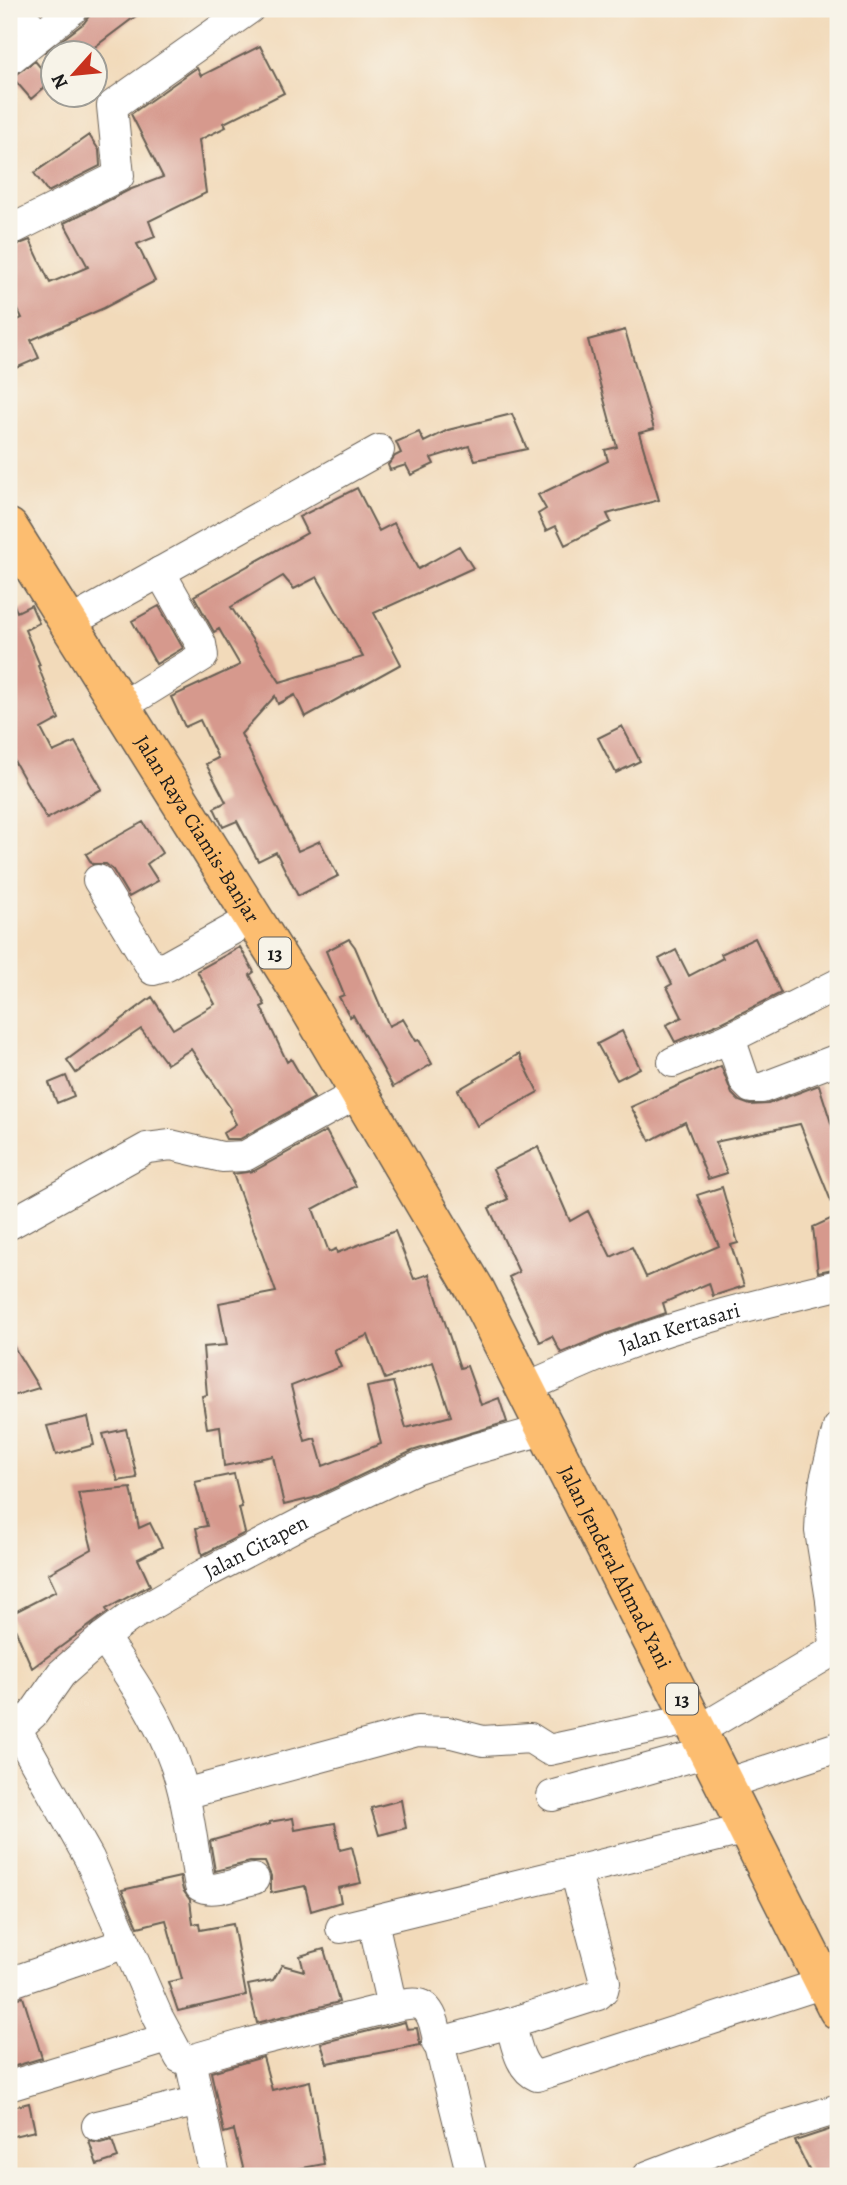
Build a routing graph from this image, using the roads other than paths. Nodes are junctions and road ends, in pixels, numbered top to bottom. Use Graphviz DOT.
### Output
graph roads {
  1 [pos="15,9"];
  2 [pos="73,9"];
  3 [pos="249,9"];
  4 [pos="39,36"];
  5 [pos="9,60"];
  6 [pos="9,231"];
  7 [pos="379,450"];
  8 [pos="9,528"];
  9 [pos="160,572"];
  10 [pos="69,623"];
  11 [pos="121,706"];
  12 [pos="99,880"];
  13 [pos="253,918"];
  14 [pos="838,984"];
  15 [pos="730,1038"];
  16 [pos="838,1059"];
  17 [pos="673,1062"];
  18 [pos="360,1092"];
  19 [pos="10,1224"];
  20 [pos="838,1285"];
  21 [pos="525,1388"];
  22 [pos="838,1428"];
  23 [pos="547,1429"];
  24 [pos="834,1599"];
  25 [pos="103,1637"];
  26 [pos="13,1733"];
  27 [pos="706,1747"];
  28 [pos="838,1747"];
  29 [pos="184,1794"];
  30 [pos="552,1796"];
  31 [pos="747,1829"];
  32 [pos="575,1871"];
  33 [pos="254,1879"];
  34 [pos="373,1920"];
  35 [pos="341,1928"];
  36 [pos="126,1943"];
  37 [pos="9,1983"];
  38 [pos="831,1997"];
  39 [pos="393,2007"];
  40 [pos="510,2023"];
  41 [pos="168,2038"];
  42 [pos="437,2043"];
  43 [pos="190,2060"];
  44 [pos="9,2086"];
  45 [pos="199,2101"];
  46 [pos="838,2109"];
  47 [pos="97,2126"];
  48 [pos="215,2176"];
  49 [pos="472,2176"];
  50 [pos="648,2176"];
  1 -- 4 [label="street"];
  2 -- 4 [label="street"];
  3 -- 6 [label="street"];
  4 -- 5 [label="street"];
  7 -- 9 [label="street"];
  8 -- 10 [label="highway, Jalan Raya Ciamis-Banjar / 13"];
  9 -- 10 [label="street"];
  9 -- 11 [label="street"];
  10 -- 11 [label="highway, Jalan Raya Ciamis-Banjar / 13"];
  11 -- 13 [label="highway, Jalan Raya Ciamis-Banjar / 13"];
  12 -- 13 [label="street"];
  13 -- 18 [label="highway, Jalan Raya Ciamis-Banjar / 13"];
  14 -- 15 [label="street"];
  15 -- 16 [label="street"];
  15 -- 17 [label="street"];
  18 -- 19 [label="street"];
  18 -- 21 [label="highway, Jalan Raya Ciamis-Banjar / 13"];
  20 -- 21 [label="street, Jalan Kertasari"];
  21 -- 23 [label="highway, Jalan Jenderal Ahmad Yani / 13"];
  22 -- 24 [label="street"];
  23 -- 25 [label="street, Jalan Citapen"];
  23 -- 27 [label="highway, Jalan Jenderal Ahmad Yani / 13"];
  24 -- 27 [label="street"];
  25 -- 26 [label="street, Jalan Citapen"];
  25 -- 29 [label="street"];
  26 -- 36 [label="street"];
  27 -- 28 [label="street"];
  27 -- 29 [label="street"];
  27 -- 30 [label="street"];
  27 -- 31 [label="highway, Jalan Jenderal Ahmad Yani / 13"];
  29 -- 33 [label="street"];
  31 -- 32 [label="street"];
  31 -- 38 [label="highway, Jalan Jenderal Ahmad Yani / 13"];
  32 -- 34 [label="street"];
  32 -- 40 [label="street"];
  34 -- 35 [label="street"];
  34 -- 39 [label="street"];
  36 -- 37 [label="street"];
  36 -- 41 [label="street"];
  38 -- 40 [label="street"];
  39 -- 42 [label="street"];
  39 -- 43 [label="street"];
  40 -- 42 [label="street"];
  41 -- 43 [label="street"];
  41 -- 44 [label="street"];
  42 -- 49 [label="street"];
  43 -- 45 [label="street"];
  45 -- 47 [label="street"];
  45 -- 48 [label="street"];
  46 -- 50 [label="street"];
}
